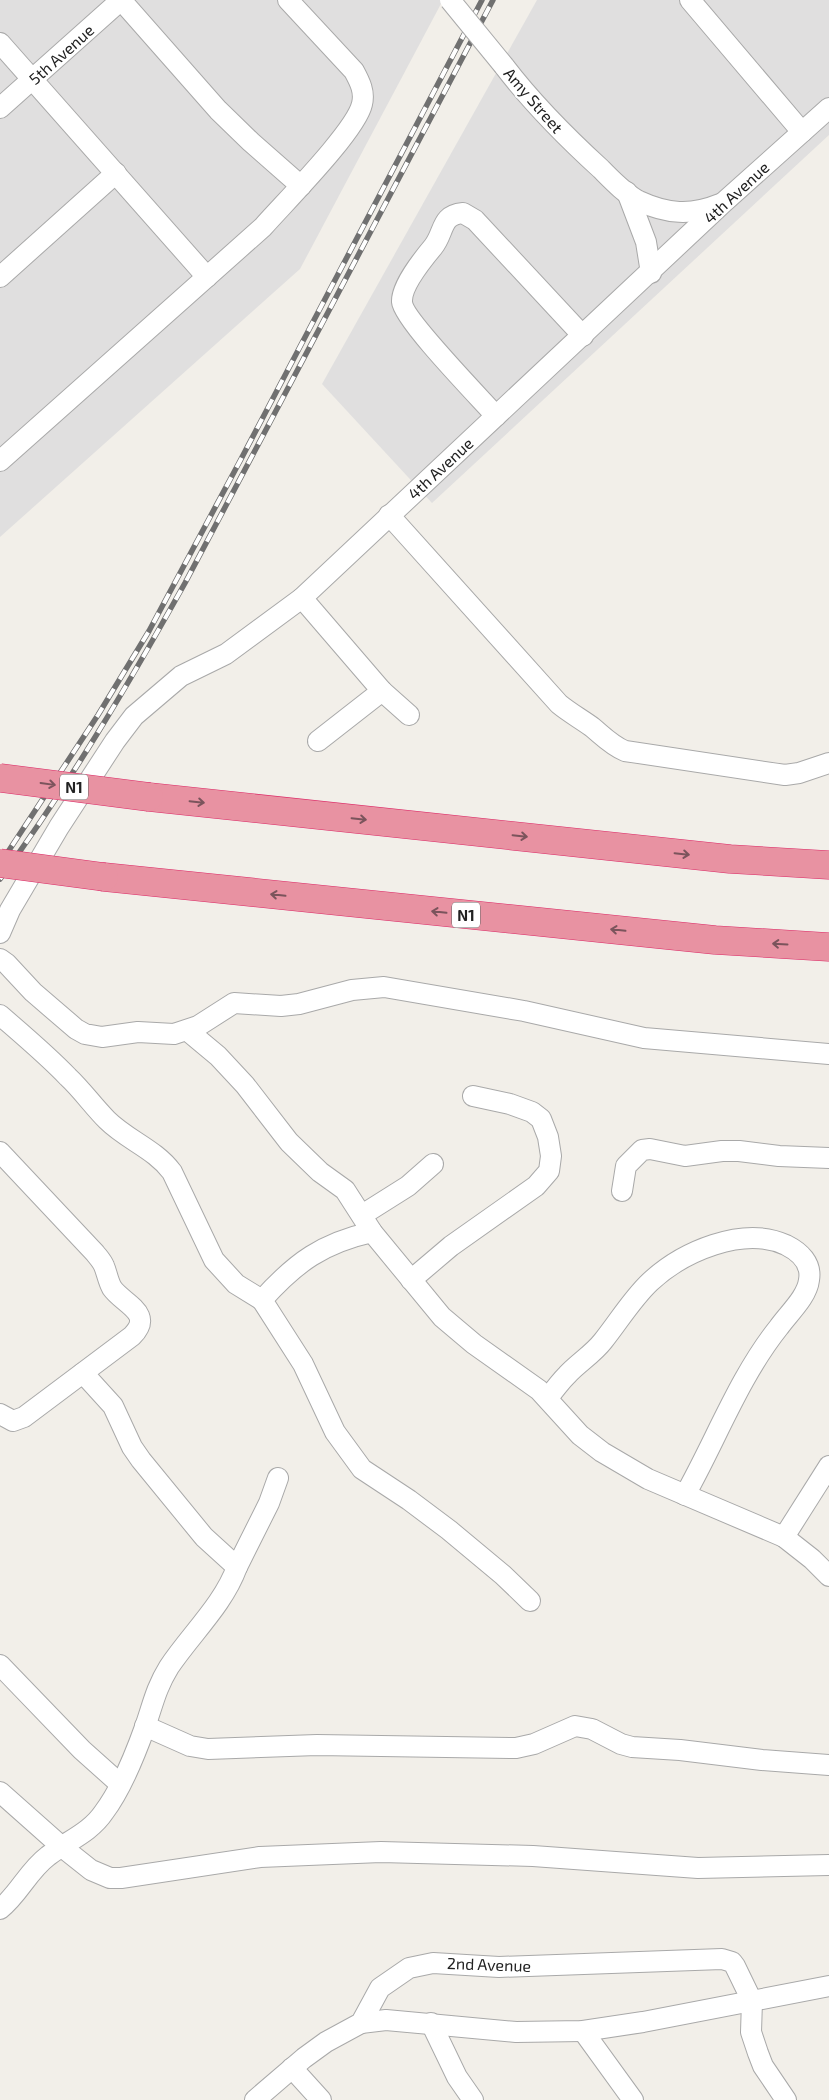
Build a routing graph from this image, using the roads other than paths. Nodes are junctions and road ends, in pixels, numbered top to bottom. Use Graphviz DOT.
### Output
graph roads {
  1 [pos="121,0"];
  2 [pos="288,0"];
  3 [pos="450,0"];
  4 [pos="690,0"];
  5 [pos="0,43"];
  6 [pos="33,80"];
  7 [pos="0,108"];
  8 [pos="829,108"];
  9 [pos="802,132"];
  10 [pos="116,174"];
  11 [pos="301,186"];
  12 [pos="627,192"];
  13 [pos="724,202"];
  14 [pos="651,273"];
  15 [pos="0,277"];
  16 [pos="207,277"];
  17 [pos="583,336"];
  18 [pos="496,416"];
  19 [pos="0,461"];
  20 [pos="389,515"];
  21 [pos="302,598"];
  22 [pos="382,691"];
  23 [pos="410,715"];
  24 [pos="318,741"];
  25 [pos="829,764"];
  26 [pos="0,778"];
  27 [pos="0,863"];
  28 [pos="829,864"];
  29 [pos="0,933"];
  30 [pos="829,948"];
  31 [pos="0,959"];
  32 [pos="0,1015"];
  33 [pos="188,1030"];
  34 [pos="829,1054"];
  35 [pos="473,1096"];
  36 [pos="0,1152"];
  37 [pos="829,1158"];
  38 [pos="433,1164"];
  39 [pos="622,1191"];
  40 [pos="367,1223"];
  41 [pos="411,1280"];
  42 [pos="262,1300"];
  43 [pos="83,1373"];
  44 [pos="548,1398"];
  45 [pos="0,1414"];
  46 [pos="829,1466"];
  47 [pos="278,1478"];
  48 [pos="685,1495"];
  49 [pos="784,1537"];
  50 [pos="237,1567"];
  51 [pos="829,1576"];
  52 [pos="530,1601"];
  53 [pos="0,1665"];
  54 [pos="145,1726"];
  55 [pos="829,1765"];
  56 [pos="120,1784"];
  57 [pos="0,1792"];
  58 [pos="62,1847"];
  59 [pos="829,1866"];
  60 [pos="0,1909"];
  61 [pos="829,1986"];
  62 [pos="752,2001"];
  63 [pos="361,2023"];
  64 [pos="431,2024"];
  65 [pos="583,2032"];
  66 [pos="292,2068"];
  67 [pos="255,2100"];
  68 [pos="321,2100"];
  69 [pos="473,2100"];
  70 [pos="632,2100"];
  71 [pos="786,2100"];
  1 -- 6 [label="street, 5th Avenue"];
  1 -- 11 [label="street"];
  2 -- 11 [label="street"];
  3 -- 12 [label="street, Amy Street, bridge"];
  4 -- 9 [label="street"];
  5 -- 6 [label="street"];
  6 -- 7 [label="street, 5th Avenue"];
  6 -- 10 [label="street"];
  8 -- 9 [label="street, 4th Avenue"];
  9 -- 13 [label="street, 4th Avenue"];
  10 -- 15 [label="street"];
  10 -- 16 [label="street"];
  11 -- 16 [label="street"];
  12 -- 13 [label="street, Amy Street"];
  12 -- 14 [label="street, Amy Street"];
  13 -- 14 [label="street, 4th Avenue"];
  14 -- 17 [label="street, 4th Avenue"];
  16 -- 19 [label="street"];
  17 -- 18 [label="street, 4th Avenue"];
  17 -- 18 [label="street"];
  18 -- 20 [label="street, 4th Avenue"];
  20 -- 21 [label="street, 4th Avenue"];
  20 -- 25 [label="street"];
  21 -- 22 [label="street"];
  21 -- 29 [label="street, 4th Avenue"];
  22 -- 23 [label="street"];
  22 -- 24 [label="street"];
  26 -- 28 [label="highway, N1, one-way, bridge"];
  30 -- 27 [label="highway, N1, one-way, bridge"];
  31 -- 33 [label="street"];
  32 -- 42 [label="street"];
  33 -- 34 [label="street"];
  33 -- 40 [label="street"];
  35 -- 41 [label="street"];
  36 -- 43 [label="street"];
  37 -- 39 [label="street"];
  38 -- 40 [label="street"];
  40 -- 41 [label="street"];
  40 -- 42 [label="street"];
  41 -- 44 [label="street"];
  42 -- 52 [label="street"];
  43 -- 45 [label="street"];
  43 -- 50 [label="street"];
  44 -- 48 [label="street"];
  44 -- 48 [label="street"];
  46 -- 49 [label="street"];
  47 -- 50 [label="street"];
  48 -- 49 [label="street"];
  49 -- 51 [label="street"];
  50 -- 54 [label="street"];
  53 -- 56 [label="street"];
  54 -- 55 [label="street"];
  54 -- 56 [label="street"];
  56 -- 58 [label="street"];
  57 -- 58 [label="street"];
  58 -- 59 [label="street"];
  58 -- 60 [label="street"];
  61 -- 62 [label="street"];
  62 -- 63 [label="street, 2nd Avenue"];
  62 -- 65 [label="street"];
  62 -- 71 [label="street"];
  63 -- 64 [label="street"];
  63 -- 66 [label="street"];
  64 -- 65 [label="street"];
  64 -- 69 [label="street"];
  65 -- 70 [label="street"];
  66 -- 67 [label="street"];
  66 -- 68 [label="street"];
}
